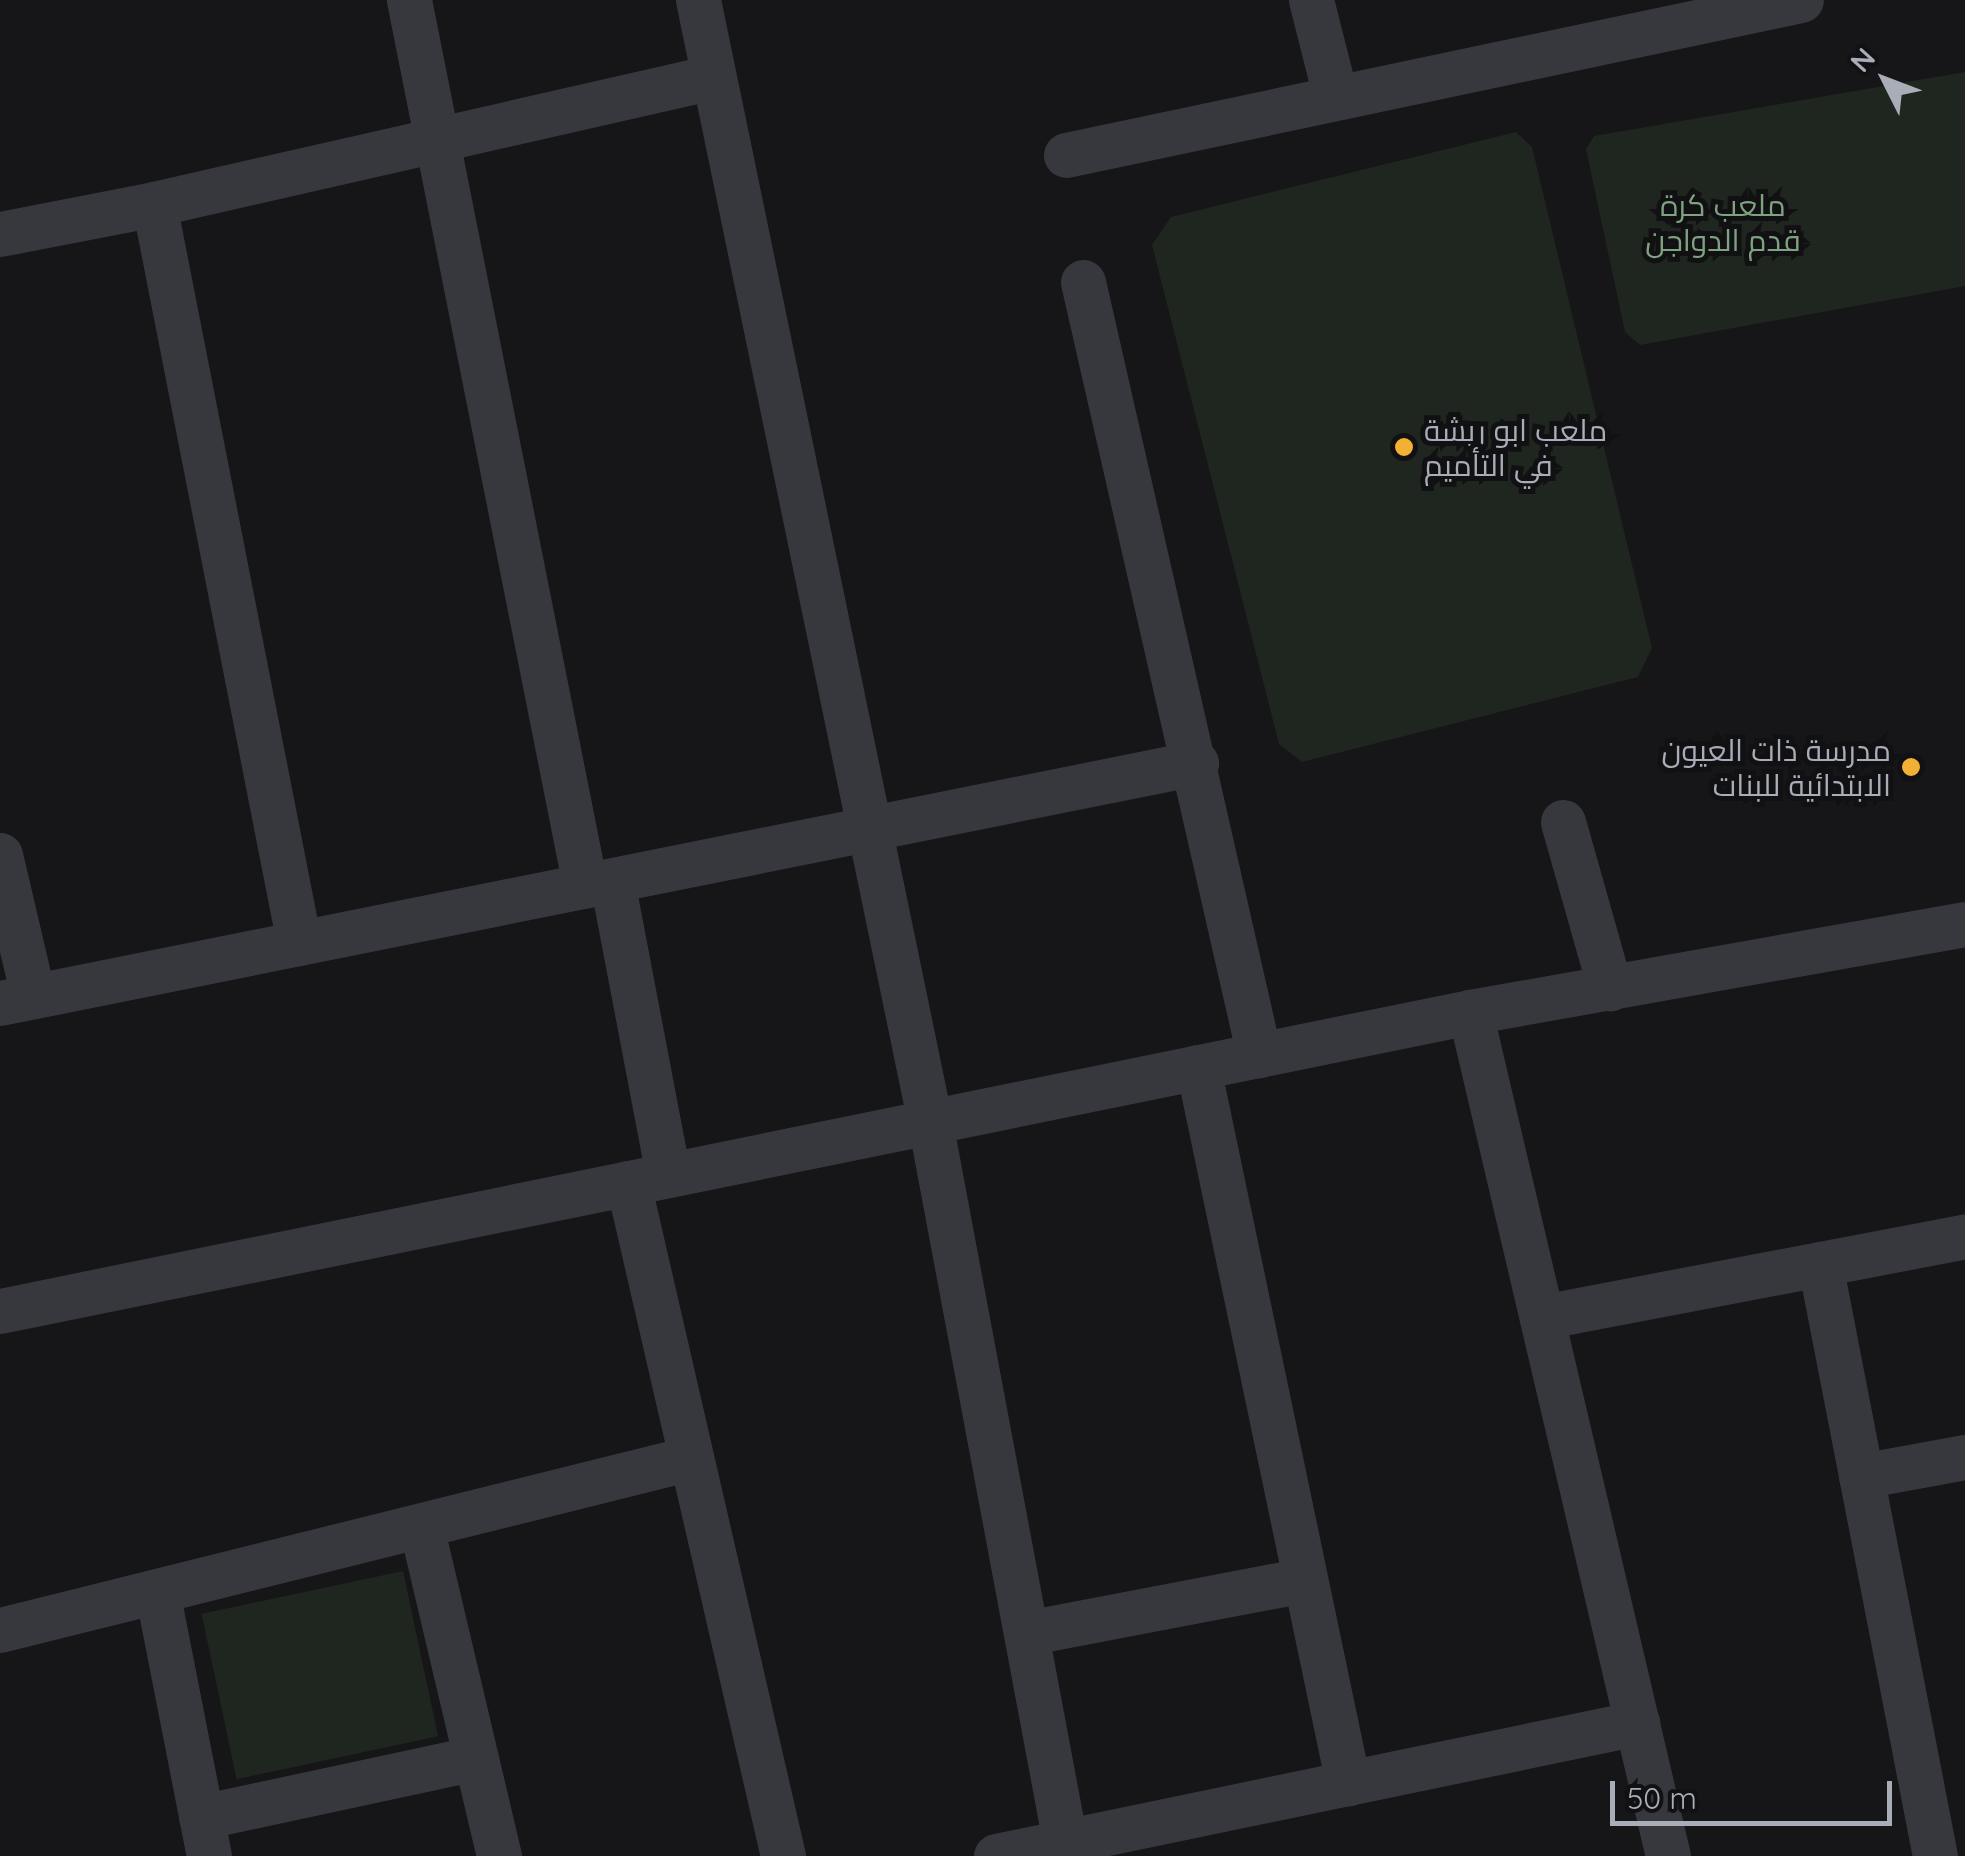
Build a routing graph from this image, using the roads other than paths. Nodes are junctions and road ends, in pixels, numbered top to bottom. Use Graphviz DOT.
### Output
graph roads {
  1 [pos="408,0"];
  2 [pos="698,0"];
  3 [pos="1311,0"];
  4 [pos="1801,0"];
  5 [pos="713,77"];
  6 [pos="1335,96"];
  7 [pos="435,140"];
  8 [pos="1066,155"];
  9 [pos="154,204"];
  10 [pos="0,234"];
  11 [pos="1083,282"];
  12 [pos="1196,763"];
  13 [pos="1563,822"];
  14 [pos="870,830"];
  15 [pos="0,855"];
  16 [pos="599,884"];
  17 [pos="1965,924"];
  18 [pos="299,943"];
  19 [pos="1610,988"];
  20 [pos="16,1000"];
  21 [pos="1470,1012"];
  22 [pos="1259,1055"];
  23 [pos="1198,1067"];
  24 [pos="930,1122"];
  25 [pos="648,1179"];
  26 [pos="1965,1236"];
  27 [pos="1820,1264"];
  28 [pos="0,1311"];
  29 [pos="1542,1317"];
  30 [pos="1965,1457"];
  31 [pos="691,1458"];
  32 [pos="1861,1476"];
  33 [pos="420,1526"];
  34 [pos="1305,1580"];
  35 [pos="157,1591"];
  36 [pos="0,1630"];
  37 [pos="1026,1634"];
  38 [pos="1637,1723"];
  39 [pos="476,1758"];
  40 [pos="1348,1783"];
  41 [pos="205,1836"];
  42 [pos="1065,1842"];
  43 [pos="499,1856"];
  44 [pos="783,1856"];
  45 [pos="996,1856"];
  46 [pos="1668,1856"];
  47 [pos="1935,1856"];
  1 -- 7 [label="street"];
  2 -- 5 [label="street"];
  3 -- 6 [label="street"];
  4 -- 6 [label="street"];
  5 -- 7 [label="street"];
  5 -- 14 [label="street"];
  6 -- 8 [label="street"];
  7 -- 9 [label="street"];
  7 -- 16 [label="street"];
  9 -- 10 [label="street"];
  9 -- 18 [label="street"];
  11 -- 12 [label="street"];
  12 -- 14 [label="street"];
  12 -- 22 [label="street"];
  13 -- 19 [label="street"];
  14 -- 16 [label="street"];
  14 -- 24 [label="street"];
  15 -- 20 [label="street"];
  16 -- 18 [label="street"];
  16 -- 25 [label="street"];
  17 -- 19 [label="street"];
  18 -- 20 [label="street"];
  19 -- 21 [label="street"];
  21 -- 22 [label="street"];
  21 -- 29 [label="street"];
  22 -- 23 [label="street"];
  23 -- 24 [label="street"];
  23 -- 34 [label="street"];
  24 -- 25 [label="street"];
  24 -- 37 [label="street"];
  25 -- 28 [label="street"];
  25 -- 31 [label="street"];
  26 -- 27 [label="street"];
  27 -- 29 [label="street"];
  27 -- 32 [label="street"];
  29 -- 38 [label="street"];
  30 -- 32 [label="street"];
  31 -- 33 [label="street"];
  31 -- 44 [label="street"];
  32 -- 47 [label="street"];
  33 -- 35 [label="street"];
  33 -- 39 [label="street"];
  34 -- 37 [label="street"];
  34 -- 40 [label="street"];
  35 -- 36 [label="street"];
  35 -- 41 [label="street"];
  37 -- 42 [label="street"];
  38 -- 40 [label="street"];
  38 -- 46 [label="street"];
  39 -- 41 [label="street"];
  39 -- 43 [label="street"];
  40 -- 42 [label="street"];
  42 -- 45 [label="street"];
}
